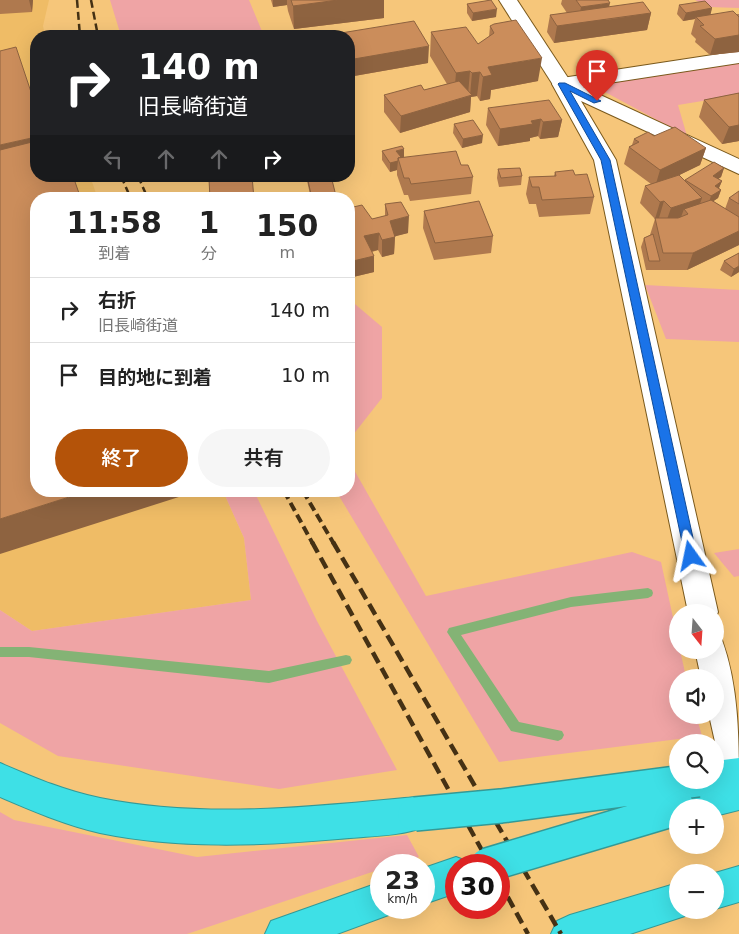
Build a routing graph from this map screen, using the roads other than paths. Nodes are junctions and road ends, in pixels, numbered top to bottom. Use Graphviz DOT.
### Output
graph roads {
  1 [pos="508,0"];
  2 [pos="739,58"];
  3 [pos="562,84"];
  4 [pos="739,167"];
  5 [pos="701,604"];
  6 [pos="713,659"];
  7 [pos="739,774"];
  8 [pos="724,776"];
  9 [pos="0,780"];
  10 [pos="669,784"];
  11 [pos="739,793"];
  12 [pos="715,799"];
  13 [pos="669,811"];
  14 [pos="510,858"];
  15 [pos="739,884"];
  16 [pos="724,888"];
  17 [pos="370,904"];
  18 [pos="669,904"];
  19 [pos="284,934"];
  20 [pos="570,934"];
  1 -- 3 [label="street"];
  2 -- 3 [label="street"];
  3 -- 4 [label="street"];
  3 -- 5 [label="street"];
  6 -- 7 [label="street"];
  7 -- 8 [label="highway"];
  9 -- 10 [label="highway, bridge"];
  11 -- 12 [label="highway"];
  13 -- 14 [label="highway, bridge"];
  15 -- 16 [label="highway"];
  17 -- 19 [label="highway"];
  18 -- 20 [label="highway"];
}
